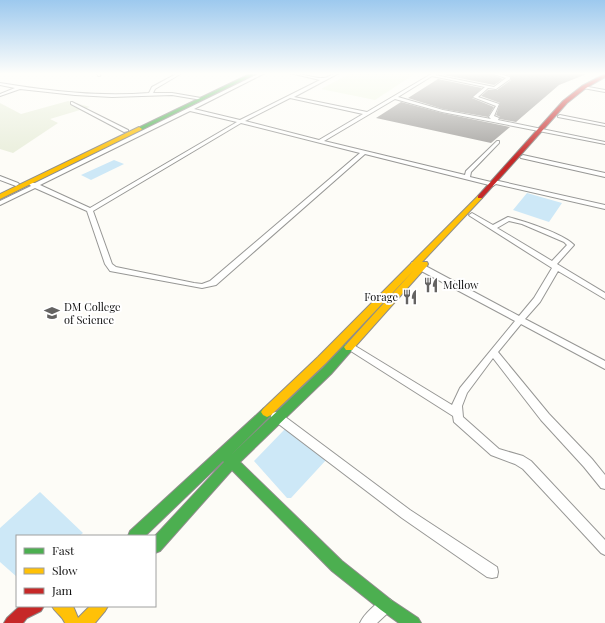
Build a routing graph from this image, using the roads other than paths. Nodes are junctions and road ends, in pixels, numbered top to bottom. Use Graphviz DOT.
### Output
graph roads {
  1 [pos="189,102"];
  2 [pos="190,102"];
  3 [pos="203,102"];
  4 [pos="280,102"];
  5 [pos="314,102"];
  6 [pos="385,102"];
  7 [pos="411,102"];
  8 [pos="490,102"];
  9 [pos="72,103"];
  10 [pos="567,103"];
  11 [pos="189,109"];
  12 [pos="367,113"];
  13 [pos="560,116"];
  14 [pos="240,122"];
  15 [pos="605,126"];
  16 [pos="543,130"];
  17 [pos="126,131"];
  18 [pos="320,142"];
  19 [pos="497,142"];
  20 [pos="605,143"];
  21 [pos="364,152"];
  22 [pos="524,157"];
  23 [pos="605,175"];
  24 [pos="0,178"];
  25 [pos="467,178"];
  26 [pos="16,184"];
  27 [pos="32,184"];
  28 [pos="496,184"];
  29 [pos="0,192"];
  30 [pos="0,197"];
  31 [pos="0,203"];
  32 [pos="605,208"];
  33 [pos="90,210"];
  34 [pos="472,215"];
  35 [pos="492,228"];
  36 [pos="553,264"];
  37 [pos="418,265"];
  38 [pos="605,296"];
  39 [pos="520,320"];
  40 [pos="349,346"];
  41 [pos="493,352"];
  42 [pos="605,365"];
  43 [pos="269,410"];
  44 [pos="457,413"];
  45 [pos="279,418"];
  46 [pos="222,453"];
  47 [pos="232,462"];
  48 [pos="605,484"];
  49 [pos="136,535"];
  50 [pos="156,545"];
  51 [pos="605,549"];
  52 [pos="492,572"];
  53 [pos="386,606"];
  54 [pos="34,607"];
  55 [pos="62,607"];
  56 [pos="99,607"];
  57 [pos="12,623"];
  58 [pos="73,623"];
  59 [pos="84,623"];
  60 [pos="367,623"];
  61 [pos="413,623"];
  1 -- 17 [label="main road"];
  2 -- 27 [label="main road"];
  3 -- 11 [label="street"];
  4 -- 14 [label="street"];
  5 -- 12 [label="street"];
  6 -- 12 [label="street"];
  7 -- 16 [label="street"];
  8 -- 16 [label="street"];
  9 -- 17 [label="street"];
  10 -- 13 [label="main road"];
  10 -- 16 [label="main road"];
  11 -- 14 [label="street"];
  11 -- 27 [label="street"];
  12 -- 18 [label="street"];
  13 -- 15 [label="street"];
  13 -- 16 [label="main road"];
  14 -- 18 [label="street"];
  14 -- 33 [label="street"];
  16 -- 20 [label="street"];
  16 -- 22 [label="main road"];
  16 -- 28 [label="main road"];
  17 -- 26 [label="main road"];
  18 -- 21 [label="street"];
  19 -- 25 [label="street"];
  21 -- 25 [label="street"];
  21 -- 33 [label="street"];
  22 -- 23 [label="street"];
  22 -- 28 [label="main road"];
  24 -- 26 [label="street"];
  25 -- 28 [label="street"];
  26 -- 29 [label="main road"];
  27 -- 30 [label="main road"];
  27 -- 31 [label="street"];
  27 -- 33 [label="street"];
  28 -- 32 [label="street"];
  28 -- 34 [label="main road"];
  28 -- 37 [label="main road"];
  34 -- 35 [label="street"];
  34 -- 37 [label="main road"];
  35 -- 36 [label="street"];
  35 -- 36 [label="street"];
  36 -- 38 [label="street"];
  36 -- 39 [label="street"];
  37 -- 39 [label="street"];
  37 -- 40 [label="main road"];
  37 -- 43 [label="main road"];
  39 -- 41 [label="street"];
  39 -- 42 [label="street"];
  40 -- 44 [label="street"];
  40 -- 45 [label="main road"];
  41 -- 44 [label="street"];
  41 -- 48 [label="street"];
  43 -- 45 [label="street"];
  43 -- 46 [label="main road"];
  44 -- 51 [label="street"];
  45 -- 47 [label="main road"];
  45 -- 52 [label="street"];
  46 -- 47 [label="main road"];
  46 -- 49 [label="main road"];
  47 -- 50 [label="main road"];
  47 -- 53 [label="main road"];
  53 -- 60 [label="street"];
  53 -- 61 [label="main road"];
  54 -- 57 [label="main road"];
  55 -- 58 [label="main road"];
  56 -- 59 [label="main road"];
}
